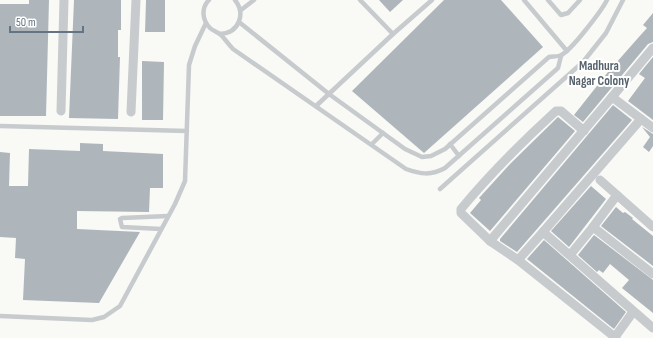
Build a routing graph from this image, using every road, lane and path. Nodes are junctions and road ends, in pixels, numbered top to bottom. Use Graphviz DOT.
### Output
graph roads {
  1 [pos="64,0"];
  2 [pos="136,0"];
  3 [pos="209,0"];
  4 [pos="235,0"];
  5 [pos="254,0"];
  6 [pos="360,0"];
  7 [pos="432,0"];
  8 [pos="524,0"];
  9 [pos="548,0"];
  10 [pos="580,0"];
  11 [pos="607,0"];
  12 [pos="623,0"];
  13 [pos="241,10"];
  14 [pos="239,22"];
  15 [pos="206,23"];
  16 [pos="220,34"];
  17 [pos="393,34"];
  18 [pos="653,48"];
  19 [pos="567,51"];
  20 [pos="561,56"];
  21 [pos="329,94"];
  22 [pos="612,97"];
  23 [pos="316,106"];
  24 [pos="61,111"];
  25 [pos="131,112"];
  26 [pos="641,119"];
  27 [pos="652,124"];
  28 [pos="0,126"];
  29 [pos="187,131"];
  30 [pos="584,131"];
  31 [pos="383,133"];
  32 [pos="372,144"];
  33 [pos="450,144"];
  34 [pos="459,156"];
  35 [pos="600,180"];
  36 [pos="440,189"];
  37 [pos="617,195"];
  38 [pos="168,216"];
  39 [pos="594,227"];
  40 [pos="653,227"];
  41 [pos="161,228"];
  42 [pos="543,232"];
  43 [pos="490,241"];
  44 [pos="570,255"];
  45 [pos="518,260"];
  46 [pos="653,274"];
  47 [pos="633,312"];
  48 [pos="0,316"];
  49 [pos="653,328"];
  50 [pos="615,338"];
  1 -- 24 [label="street"];
  2 -- 25 [label="street"];
  3 -- 15 [label="lane"];
  4 -- 13 [label="lane"];
  5 -- 13 [label="lane"];
  6 -- 17 [label="lane"];
  7 -- 17 [label="lane"];
  8 -- 19 [label="lane"];
  9 -- 10 [label="lane"];
  11 -- 19 [label="lane"];
  12 -- 36 [label="lane"];
  13 -- 14 [label="lane"];
  14 -- 16 [label="lane"];
  14 -- 21 [label="lane"];
  15 -- 16 [label="lane"];
  15 -- 29 [label="lane"];
  16 -- 23 [label="lane"];
  17 -- 21 [label="lane"];
  18 -- 22 [label="street"];
  19 -- 20 [label="lane"];
  20 -- 33 [label="lane"];
  20 -- 34 [label="lane"];
  21 -- 23 [label="lane"];
  21 -- 31 [label="lane"];
  22 -- 26 [label="street"];
  22 -- 30 [label="street"];
  23 -- 32 [label="lane"];
  26 -- 27 [label="street"];
  26 -- 42 [label="street"];
  28 -- 29 [label="lane"];
  29 -- 38 [label="lane"];
  30 -- 43 [label="street"];
  30 -- 43 [label="street"];
  31 -- 32 [label="lane"];
  31 -- 33 [label="lane"];
  32 -- 34 [label="lane"];
  33 -- 34 [label="lane"];
  35 -- 37 [label="street"];
  37 -- 39 [label="street"];
  37 -- 40 [label="street"];
  38 -- 41 [label="lane"];
  38 -- 41 [label="lane"];
  39 -- 44 [label="street"];
  39 -- 46 [label="street"];
  41 -- 48 [label="lane"];
  42 -- 44 [label="street"];
  42 -- 45 [label="street"];
  43 -- 45 [label="street"];
  44 -- 47 [label="street"];
  45 -- 50 [label="street"];
  47 -- 49 [label="street"];
  47 -- 50 [label="street"];
}
